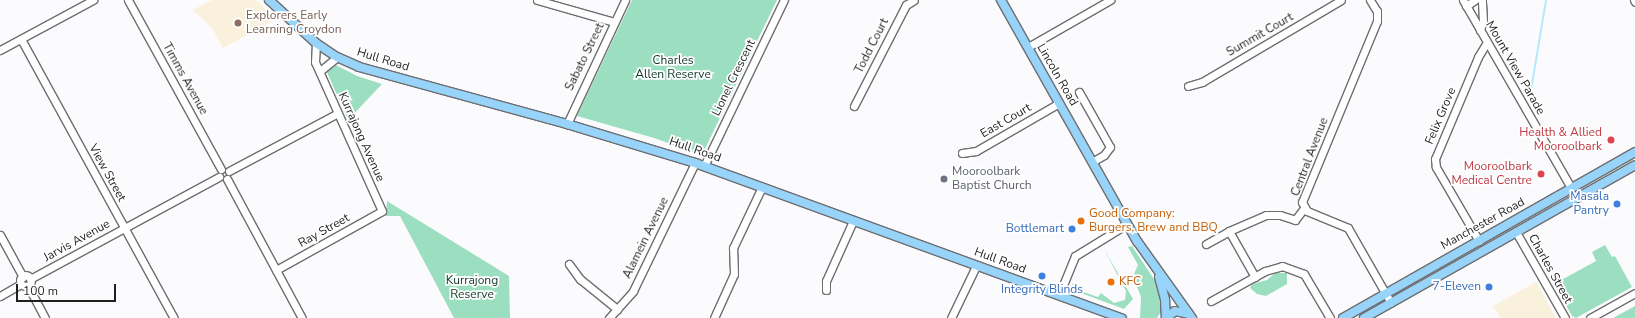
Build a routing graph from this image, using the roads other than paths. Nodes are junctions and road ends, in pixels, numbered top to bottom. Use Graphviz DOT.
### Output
graph roads {
  1 [pos="93,0"];
  2 [pos="128,0"];
  3 [pos="269,0"];
  4 [pos="537,0"];
  5 [pos="625,0"];
  6 [pos="784,0"];
  7 [pos="914,0"];
  8 [pos="1000,0"];
  9 [pos="1110,0"];
  10 [pos="1341,0"];
  11 [pos="1370,0"];
  12 [pos="1475,0"];
  13 [pos="1482,0"];
  14 [pos="1465,3"];
  15 [pos="614,22"];
  16 [pos="1480,30"];
  17 [pos="21,39"];
  18 [pos="1487,42"];
  19 [pos="316,43"];
  20 [pos="1028,47"];
  21 [pos="0,50"];
  22 [pos="337,57"];
  23 [pos="320,71"];
  24 [pos="1188,86"];
  25 [pos="1078,92"];
  26 [pos="1060,103"];
  27 [pos="854,106"];
  28 [pos="338,113"];
  29 [pos="567,124"];
  30 [pos="1635,152"];
  31 [pos="962,153"];
  32 [pos="1625,158"];
  33 [pos="1092,162"];
  34 [pos="695,163"];
  35 [pos="704,166"];
  36 [pos="1633,166"];
  37 [pos="223,172"];
  38 [pos="762,187"];
  39 [pos="1572,188"];
  40 [pos="1304,208"];
  41 [pos="382,212"];
  42 [pos="853,221"];
  43 [pos="1511,222"];
  44 [pos="1127,224"];
  45 [pos="124,227"];
  46 [pos="1229,231"];
  47 [pos="1516,232"];
  48 [pos="0,235"];
  49 [pos="1478,241"];
  50 [pos="1206,244"];
  51 [pos="569,264"];
  52 [pos="976,266"];
  53 [pos="276,270"];
  54 [pos="1155,270"];
  55 [pos="1254,277"];
  56 [pos="25,282"];
  57 [pos="826,290"];
  58 [pos="1635,293"];
  59 [pos="1386,294"];
  60 [pos="1059,295"];
  61 [pos="0,296"];
  62 [pos="1211,301"];
  63 [pos="1391,303"];
  64 [pos="617,309"];
  65 [pos="1191,317"];
  66 [pos="45,318"];
  67 [pos="174,318"];
  68 [pos="302,318"];
  69 [pos="609,318"];
  70 [pos="714,318"];
  71 [pos="951,318"];
  72 [pos="1122,318"];
  73 [pos="1166,318"];
  74 [pos="1330,318"];
  75 [pos="1343,318"];
  76 [pos="1364,318"];
  77 [pos="1565,318"];
  78 [pos="1590,318"];
  1 -- 17 [label="street"];
  2 -- 37 [label="street, Timms Avenue"];
  3 -- 19 [label="main road, Hull Road"];
  4 -- 15 [label="street"];
  5 -- 15 [label="street, Sabato Street"];
  6 -- 35 [label="street, Lionel Crescent"];
  7 -- 27 [label="street, Todd Court"];
  8 -- 20 [label="main road, Lincoln Road"];
  9 -- 20 [label="street"];
  10 -- 24 [label="street, Summit Court"];
  11 -- 40 [label="street, Central Avenue"];
  12 -- 14 [label="street"];
  13 -- 16 [label="street"];
  14 -- 16 [label="street, Mount View Parade"];
  15 -- 29 [label="street, Sabato Street"];
  16 -- 18 [label="street, Mount View Parade"];
  17 -- 21 [label="street"];
  17 -- 45 [label="street, View Street"];
  18 -- 39 [label="street, Mount View Parade"];
  18 -- 49 [label="street, Felix Grove"];
  19 -- 22 [label="main road, Hull Road"];
  19 -- 23 [label="street, Kurrajong Avenue"];
  20 -- 26 [label="main road, Lincoln Road"];
  22 -- 23 [label="street"];
  22 -- 29 [label="main road, Hull Road"];
  23 -- 28 [label="street, Kurrajong Avenue"];
  25 -- 33 [label="street, Lincoln Road"];
  26 -- 31 [label="street, East Court"];
  26 -- 33 [label="main road, Lincoln Road"];
  28 -- 37 [label="street, Jarvis Avenue"];
  28 -- 41 [label="street, Kurrajong Avenue"];
  29 -- 34 [label="main road, Hull Road"];
  30 -- 32 [label="main road, Manchester Road"];
  32 -- 36 [label="main road"];
  32 -- 39 [label="main road, Manchester Road"];
  33 -- 44 [label="main road, Lincoln Road"];
  34 -- 35 [label="main road, Hull Road"];
  34 -- 64 [label="street, Alamein Avenue"];
  35 -- 38 [label="main road, Hull Road"];
  36 -- 47 [label="main road, Manchester Road"];
  37 -- 45 [label="street, Jarvis Avenue"];
  37 -- 53 [label="street"];
  38 -- 42 [label="main road, Hull Road"];
  38 -- 70 [label="street"];
  39 -- 43 [label="main road, Manchester Road"];
  40 -- 46 [label="street"];
  40 -- 59 [label="street, Central Avenue"];
  41 -- 53 [label="street, Ray Street"];
  42 -- 52 [label="main road, Hull Road"];
  42 -- 57 [label="street"];
  43 -- 47 [label="main road"];
  43 -- 49 [label="main road, Manchester Road"];
  44 -- 54 [label="main road, Lincoln Road"];
  44 -- 60 [label="street"];
  45 -- 56 [label="street, Jarvis Avenue"];
  45 -- 67 [label="street, View Street"];
  46 -- 50 [label="street"];
  46 -- 55 [label="street"];
  47 -- 63 [label="main road, Manchester Road"];
  47 -- 77 [label="street, Charles Street"];
  48 -- 56 [label="street"];
  49 -- 59 [label="main road, Manchester Road"];
  51 -- 64 [label="street"];
  52 -- 60 [label="main road, Hull Road"];
  52 -- 71 [label="street"];
  53 -- 68 [label="street"];
  54 -- 65 [label="main road, Lincoln Road"];
  54 -- 73 [label="main road, Lincoln Road"];
  55 -- 62 [label="street"];
  55 -- 74 [label="street"];
  56 -- 61 [label="street, Jarvis Avenue"];
  56 -- 66 [label="street"];
  58 -- 78 [label="street"];
  59 -- 63 [label="street, Central Avenue"];
  59 -- 75 [label="main road, Manchester Road"];
  60 -- 72 [label="main road, Hull Road"];
  63 -- 76 [label="main road, Manchester Road"];
  64 -- 69 [label="street, Alamein Avenue"];
  65 -- 73 [label="main road"];
}
